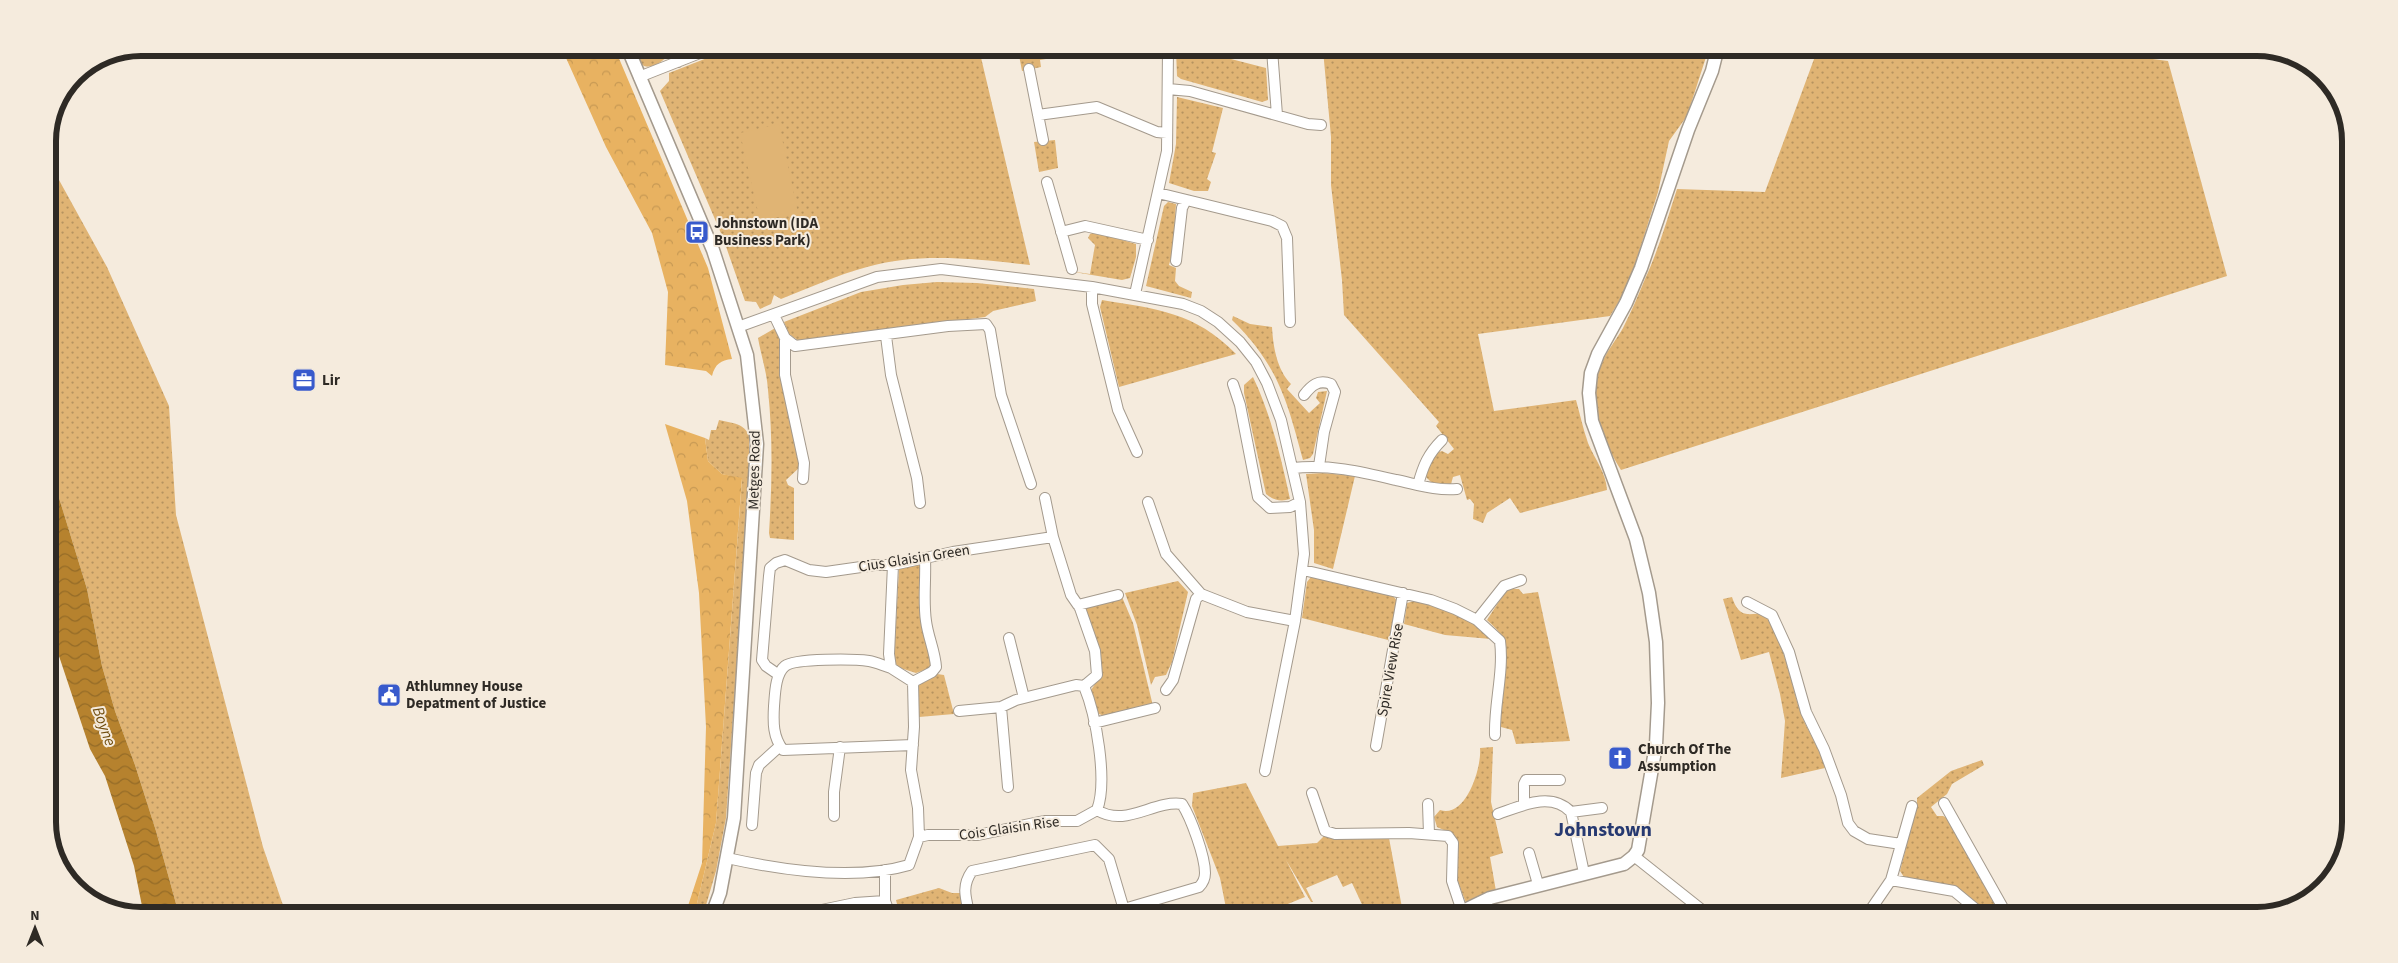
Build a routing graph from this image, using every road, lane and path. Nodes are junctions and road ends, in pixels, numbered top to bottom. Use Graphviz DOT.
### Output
graph roads {
  1 [pos="631,56"];
  2 [pos="675,56"];
  3 [pos="693,56"];
  4 [pos="1168,56"];
  5 [pos="1272,56"];
  6 [pos="1715,56"];
  7 [pos="678,62"];
  8 [pos="1029,69"];
  9 [pos="639,77"];
  10 [pos="1168,88"];
  11 [pos="1038,115"];
  12 [pos="1277,115"];
  13 [pos="1321,125"];
  14 [pos="1167,133"];
  15 [pos="1043,140"];
  16 [pos="1047,182"];
  17 [pos="1158,193"];
  18 [pos="1186,200"];
  19 [pos="1061,232"];
  20 [pos="1148,240"];
  21 [pos="1176,262"];
  22 [pos="1072,269"];
  23 [pos="1092,287"];
  24 [pos="1136,294"];
  25 [pos="774,315"];
  26 [pos="1290,322"];
  27 [pos="738,327"];
  28 [pos="886,336"];
  29 [pos="785,338"];
  30 [pos="1233,384"];
  31 [pos="1304,395"];
  32 [pos="1442,440"];
  33 [pos="1137,452"];
  34 [pos="1319,466"];
  35 [pos="1294,468"];
  36 [pos="803,479"];
  37 [pos="1031,484"];
  38 [pos="1418,485"];
  39 [pos="1457,489"];
  40 [pos="1045,498"];
  41 [pos="1148,502"];
  42 [pos="1300,502"];
  43 [pos="920,503"];
  44 [pos="1053,537"];
  45 [pos="925,559"];
  46 [pos="893,565"];
  47 [pos="1303,570"];
  48 [pos="1521,580"];
  49 [pos="1403,593"];
  50 [pos="1201,594"];
  51 [pos="1118,595"];
  52 [pos="1747,602"];
  53 [pos="1078,605"];
  54 [pos="1478,620"];
  55 [pos="1295,621"];
  56 [pos="1009,638"];
  57 [pos="891,668"];
  58 [pos="779,675"];
  59 [pos="914,682"];
  60 [pos="1084,686"];
  61 [pos="1166,690"];
  62 [pos="1024,698"];
  63 [pos="1001,707"];
  64 [pos="1155,708"];
  65 [pos="959,712"];
  66 [pos="1094,723"];
  67 [pos="1495,735"];
  68 [pos="913,745"];
  69 [pos="780,746"];
  70 [pos="1376,746"];
  71 [pos="840,747"];
  72 [pos="1264,771"];
  73 [pos="1560,780"];
  74 [pos="1008,787"];
  75 [pos="1312,793"];
  76 [pos="1944,803"];
  77 [pos="1428,804"];
  78 [pos="1524,805"];
  79 [pos="1912,806"];
  80 [pos="1602,808"];
  81 [pos="1097,810"];
  82 [pos="1571,812"];
  83 [pos="1498,814"];
  84 [pos="834,816"];
  85 [pos="752,825"];
  86 [pos="1429,834"];
  87 [pos="919,837"];
  88 [pos="1901,844"];
  89 [pos="1529,853"];
  90 [pos="1634,856"];
  91 [pos="726,858"];
  92 [pos="885,870"];
  93 [pos="1584,873"];
  94 [pos="1892,880"];
  95 [pos="1538,884"];
  96 [pos="885,901"];
  97 [pos="714,907"];
  98 [pos="836,907"];
  99 [pos="887,907"];
  100 [pos="968,907"];
  101 [pos="1124,907"];
  102 [pos="1137,907"];
  103 [pos="1458,907"];
  104 [pos="1470,907"];
  105 [pos="1698,907"];
  106 [pos="1873,907"];
  107 [pos="1973,907"];
  108 [pos="2002,907"];
  1 -- 9 [label="street, Metges Road"];
  2 -- 7 [label="street"];
  3 -- 7 [label="street"];
  4 -- 10 [label="street"];
  5 -- 12 [label="street"];
  6 -- 90 [label="street"];
  7 -- 9 [label="street"];
  8 -- 11 [label="street"];
  9 -- 27 [label="street, Metges Road"];
  10 -- 12 [label="street"];
  10 -- 14 [label="street"];
  11 -- 14 [label="street"];
  11 -- 15 [label="street"];
  12 -- 13 [label="street"];
  14 -- 17 [label="street"];
  16 -- 19 [label="street"];
  17 -- 18 [label="street"];
  17 -- 20 [label="street"];
  18 -- 21 [label="street"];
  18 -- 26 [label="street"];
  19 -- 20 [label="street"];
  19 -- 22 [label="street"];
  20 -- 24 [label="street"];
  23 -- 24 [label="street"];
  23 -- 25 [label="street"];
  23 -- 33 [label="street"];
  24 -- 35 [label="street"];
  25 -- 27 [label="street"];
  25 -- 29 [label="street"];
  27 -- 91 [label="street, Metges Road"];
  28 -- 29 [label="street"];
  28 -- 37 [label="street"];
  28 -- 43 [label="street"];
  29 -- 36 [label="street"];
  30 -- 42 [label="street"];
  31 -- 34 [label="street"];
  32 -- 38 [label="street"];
  34 -- 35 [label="street"];
  34 -- 38 [label="street"];
  35 -- 42 [label="street"];
  38 -- 39 [label="street"];
  40 -- 44 [label="street"];
  41 -- 50 [label="street"];
  42 -- 47 [label="street"];
  44 -- 45 [label="street, Cius Glaisin Green"];
  44 -- 53 [label="street"];
  45 -- 46 [label="street, Cius Glaisin Green"];
  45 -- 59 [label="street"];
  46 -- 57 [label="street"];
  46 -- 58 [label="street, Cius Glaisin Green"];
  47 -- 49 [label="street"];
  47 -- 55 [label="street"];
  48 -- 54 [label="street"];
  49 -- 54 [label="street"];
  49 -- 70 [label="street, Spire View Rise"];
  50 -- 55 [label="street"];
  50 -- 61 [label="street"];
  51 -- 53 [label="street"];
  52 -- 88 [label="street"];
  53 -- 60 [label="street"];
  54 -- 67 [label="street"];
  55 -- 72 [label="street"];
  56 -- 62 [label="street"];
  57 -- 58 [label="street"];
  57 -- 59 [label="street"];
  58 -- 69 [label="street"];
  59 -- 68 [label="street"];
  60 -- 62 [label="street"];
  60 -- 66 [label="street"];
  62 -- 63 [label="street"];
  63 -- 65 [label="street"];
  63 -- 74 [label="street"];
  64 -- 66 [label="street"];
  66 -- 81 [label="street"];
  68 -- 71 [label="street"];
  68 -- 87 [label="street"];
  69 -- 71 [label="street"];
  69 -- 85 [label="street"];
  71 -- 84 [label="street"];
  73 -- 78 [label="street"];
  75 -- 86 [label="street"];
  76 -- 108 [label="street"];
  77 -- 86 [label="street"];
  78 -- 82 [label="street"];
  78 -- 83 [label="street"];
  79 -- 88 [label="street"];
  80 -- 82 [label="street"];
  81 -- 87 [label="street, Cois Glaisin Rise"];
  81 -- 102 [label="street"];
  82 -- 93 [label="street"];
  86 -- 103 [label="street"];
  87 -- 92 [label="street"];
  88 -- 94 [label="street"];
  89 -- 95 [label="street"];
  90 -- 93 [label="street"];
  90 -- 105 [label="street"];
  91 -- 92 [label="street"];
  91 -- 97 [label="street, Metges Road"];
  92 -- 96 [label="street"];
  93 -- 95 [label="street"];
  94 -- 106 [label="street"];
  94 -- 107 [label="street"];
  95 -- 104 [label="street"];
  96 -- 98 [label="street"];
  96 -- 99 [label="street"];
  100 -- 101 [label="street"];
}
